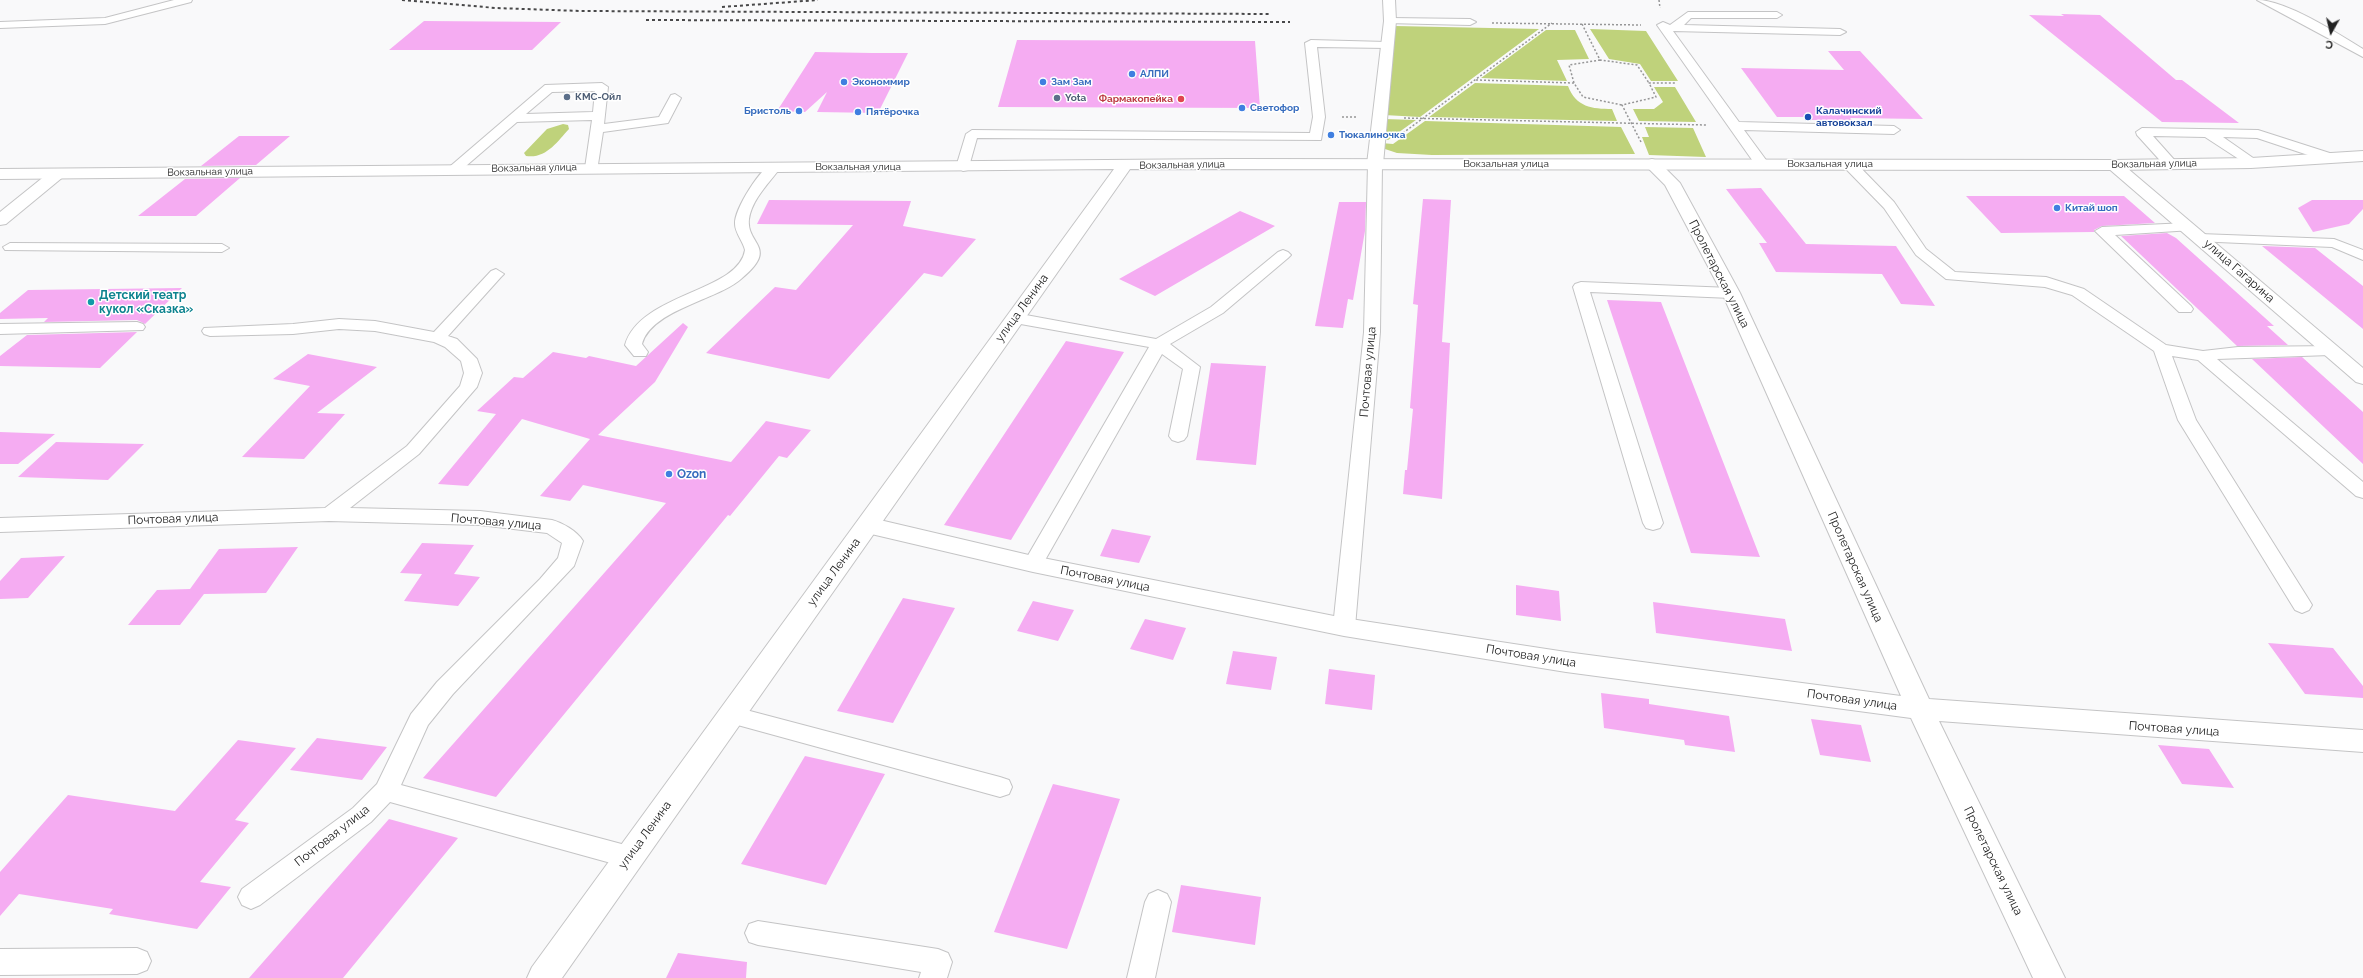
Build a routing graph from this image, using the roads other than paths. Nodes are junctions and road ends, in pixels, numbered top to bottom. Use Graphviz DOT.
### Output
graph roads {
  1 [pos="187,0"];
  2 [pos="1389,0"];
  3 [pos="2262,0"];
  4 [pos="1777,15"];
  5 [pos="1390,21"];
  6 [pos="1470,22"];
  7 [pos="0,25"];
  8 [pos="1668,26"];
  9 [pos="1840,32"];
  10 [pos="1387,45"];
  11 [pos="2363,54"];
  12 [pos="675,98"];
  13 [pos="599,116"];
  14 [pos="514,118"];
  15 [pos="1735,126"];
  16 [pos="597,130"];
  17 [pos="1894,130"];
  18 [pos="2208,133"];
  19 [pos="2363,156"];
  20 [pos="2334,159"];
  21 [pos="2250,163"];
  22 [pos="1375,164"];
  23 [pos="1652,164"];
  24 [pos="1762,164"];
  25 [pos="1849,164"];
  26 [pos="2171,164"];
  27 [pos="1125,165"];
  28 [pos="2114,165"];
  29 [pos="774,167"];
  30 [pos="963,167"];
  31 [pos="592,168"];
  32 [pos="454,169"];
  33 [pos="0,174"];
  34 [pos="57,174"];
  35 [pos="0,220"];
  36 [pos="2186,227"];
  37 [pos="2200,238"];
  38 [pos="222,248"];
  39 [pos="3,249"];
  40 [pos="1283,255"];
  41 [pos="2363,255"];
  42 [pos="496,274"];
  43 [pos="1731,293"];
  44 [pos="2185,309"];
  45 [pos="1015,318"];
  46 [pos="137,327"];
  47 [pos="0,329"];
  48 [pos="210,331"];
  49 [pos="438,338"];
  50 [pos="1159,344"];
  51 [pos="2161,349"];
  52 [pos="2330,350"];
  53 [pos="640,352"];
  54 [pos="2203,356"];
  55 [pos="2363,378"];
  56 [pos="1178,436"];
  57 [pos="2363,492"];
  58 [pos="329,514"];
  59 [pos="1653,523"];
  60 [pos="0,525"];
  61 [pos="867,525"];
  62 [pos="1033,564"];
  63 [pos="2302,605"];
  64 [pos="1344,627"];
  65 [pos="1920,709"];
  66 [pos="731,715"];
  67 [pos="2363,741"];
  68 [pos="1000,787"];
  69 [pos="386,791"];
  70 [pos="629,857"];
  71 [pos="252,897"];
  72 [pos="1158,902"];
  73 [pos="758,933"];
  74 [pos="137,960"];
  75 [pos="0,962"];
  76 [pos="543,978"];
  77 [pos="933,978"];
  78 [pos="1141,978"];
  79 [pos="2049,978"];
  1 -- 7 [label="lane"];
  2 -- 5 [label="main road"];
  3 -- 11 [label="lane"];
  4 -- 8 [label="lane"];
  5 -- 6 [label="lane"];
  5 -- 10 [label="main road"];
  8 -- 9 [label="lane"];
  8 -- 15 [label="lane"];
  10 -- 22 [label="main road"];
  10 -- 30 [label="lane"];
  12 -- 16 [label="lane"];
  13 -- 14 [label="lane"];
  13 -- 14 [label="lane"];
  13 -- 16 [label="lane"];
  14 -- 32 [label="lane"];
  15 -- 17 [label="lane"];
  15 -- 24 [label="lane"];
  16 -- 31 [label="lane"];
  18 -- 20 [label="lane"];
  18 -- 21 [label="lane"];
  18 -- 26 [label="lane"];
  19 -- 20 [label="main road, Вокзальная улица"];
  20 -- 21 [label="main road, Вокзальная улица"];
  21 -- 26 [label="main road, Вокзальная улица"];
  22 -- 23 [label="main road, Вокзальная улица"];
  22 -- 27 [label="main road, Вокзальная улица"];
  22 -- 64 [label="lane, Почтовая улица"];
  23 -- 24 [label="main road, Вокзальная улица"];
  23 -- 43 [label="main road, Пролетарская улица"];
  24 -- 25 [label="main road, Вокзальная улица"];
  25 -- 28 [label="main road, Вокзальная улица"];
  25 -- 51 [label="lane"];
  26 -- 28 [label="main road, Вокзальная улица"];
  27 -- 30 [label="main road, Вокзальная улица"];
  27 -- 45 [label="main road, улица Ленина"];
  28 -- 36 [label="main road, улица Гагарина"];
  29 -- 30 [label="main road, Вокзальная улица"];
  29 -- 31 [label="main road, Вокзальная улица"];
  29 -- 53 [label="lane"];
  31 -- 32 [label="main road, Вокзальная улица"];
  32 -- 34 [label="main road, Вокзальная улица"];
  33 -- 34 [label="main road, Вокзальная улица"];
  34 -- 35 [label="main road"];
  36 -- 37 [label="main road, улица Гагарина"];
  36 -- 44 [label="lane"];
  37 -- 41 [label="lane"];
  37 -- 52 [label="main road, улица Гагарина"];
  38 -- 39 [label="lane"];
  40 -- 50 [label="lane"];
  42 -- 49 [label="lane"];
  43 -- 59 [label="lane"];
  43 -- 65 [label="main road, Пролетарская улица"];
  45 -- 50 [label="lane"];
  45 -- 61 [label="main road, улица Ленина"];
  46 -- 47 [label="lane"];
  48 -- 49 [label="lane"];
  49 -- 58 [label="lane"];
  50 -- 56 [label="lane"];
  50 -- 62 [label="lane"];
  51 -- 54 [label="lane"];
  51 -- 63 [label="lane"];
  52 -- 54 [label="lane"];
  52 -- 55 [label="main road, улица Гагарина"];
  54 -- 57 [label="lane"];
  58 -- 60 [label="lane, Почтовая улица"];
  58 -- 69 [label="lane, Почтовая улица"];
  61 -- 62 [label="main road, Почтовая улица"];
  61 -- 66 [label="main road, улица Ленина"];
  62 -- 64 [label="main road, Почтовая улица"];
  64 -- 65 [label="main road, Почтовая улица"];
  65 -- 67 [label="main road, Почтовая улица"];
  65 -- 79 [label="main road, Пролетарская улица"];
  66 -- 68 [label="lane"];
  66 -- 70 [label="main road, улица Ленина"];
  69 -- 70 [label="lane"];
  69 -- 71 [label="lane, Почтовая улица"];
  70 -- 76 [label="main road, улица Ленина"];
  72 -- 78 [label="lane"];
  73 -- 77 [label="lane"];
  74 -- 75 [label="lane"];
}
